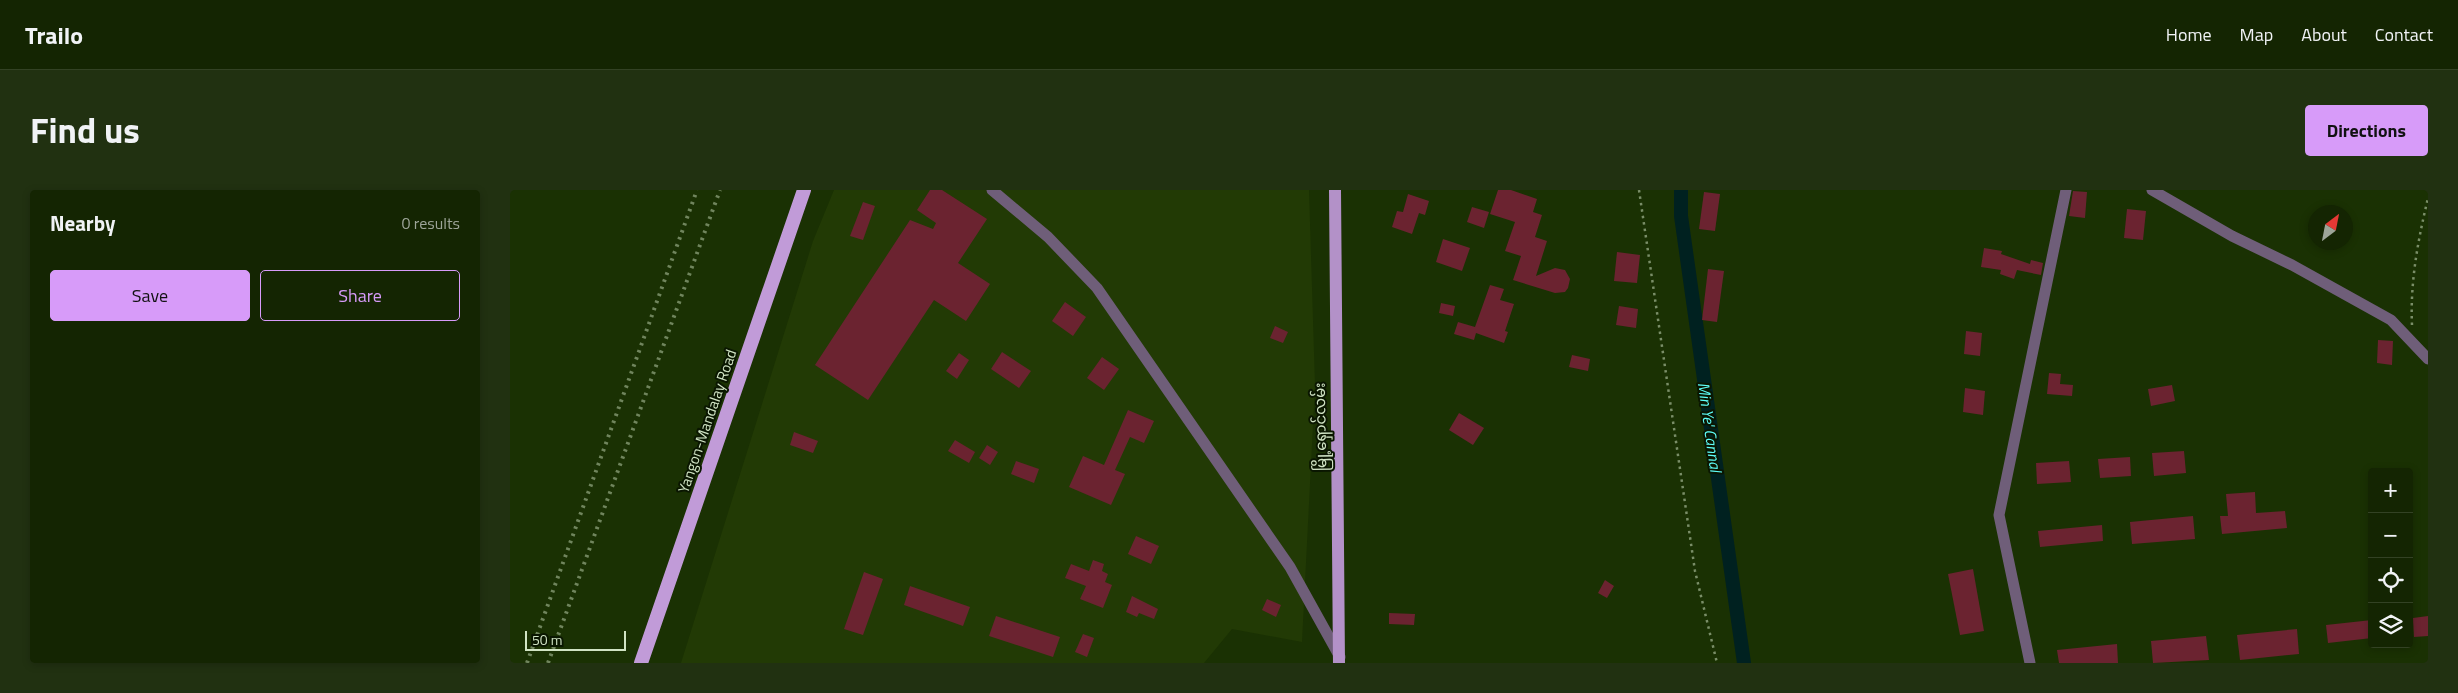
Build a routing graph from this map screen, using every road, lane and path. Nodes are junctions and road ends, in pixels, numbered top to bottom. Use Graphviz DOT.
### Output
graph roads {
  1 [pos="804,190"];
  2 [pos="992,190"];
  3 [pos="1335,190"];
  4 [pos="1638,190"];
  5 [pos="2066,190"];
  6 [pos="2152,190"];
  7 [pos="2428,198"];
  8 [pos="2412,344"];
  9 [pos="2428,358"];
  10 [pos="1340,660"];
  11 [pos="640,663"];
  12 [pos="1717,663"];
  13 [pos="2030,663"];
  1 -- 11 [label="highway, Yangon-Mandalay Road"];
  2 -- 10 [label="street"];
  3 -- 10 [label="main road, မြို့ရှောင်လမ်း"];
  4 -- 12 [label="path"];
  5 -- 13 [label="street"];
  6 -- 8 [label="street"];
  7 -- 8 [label="path"];
  8 -- 9 [label="street"];
}
